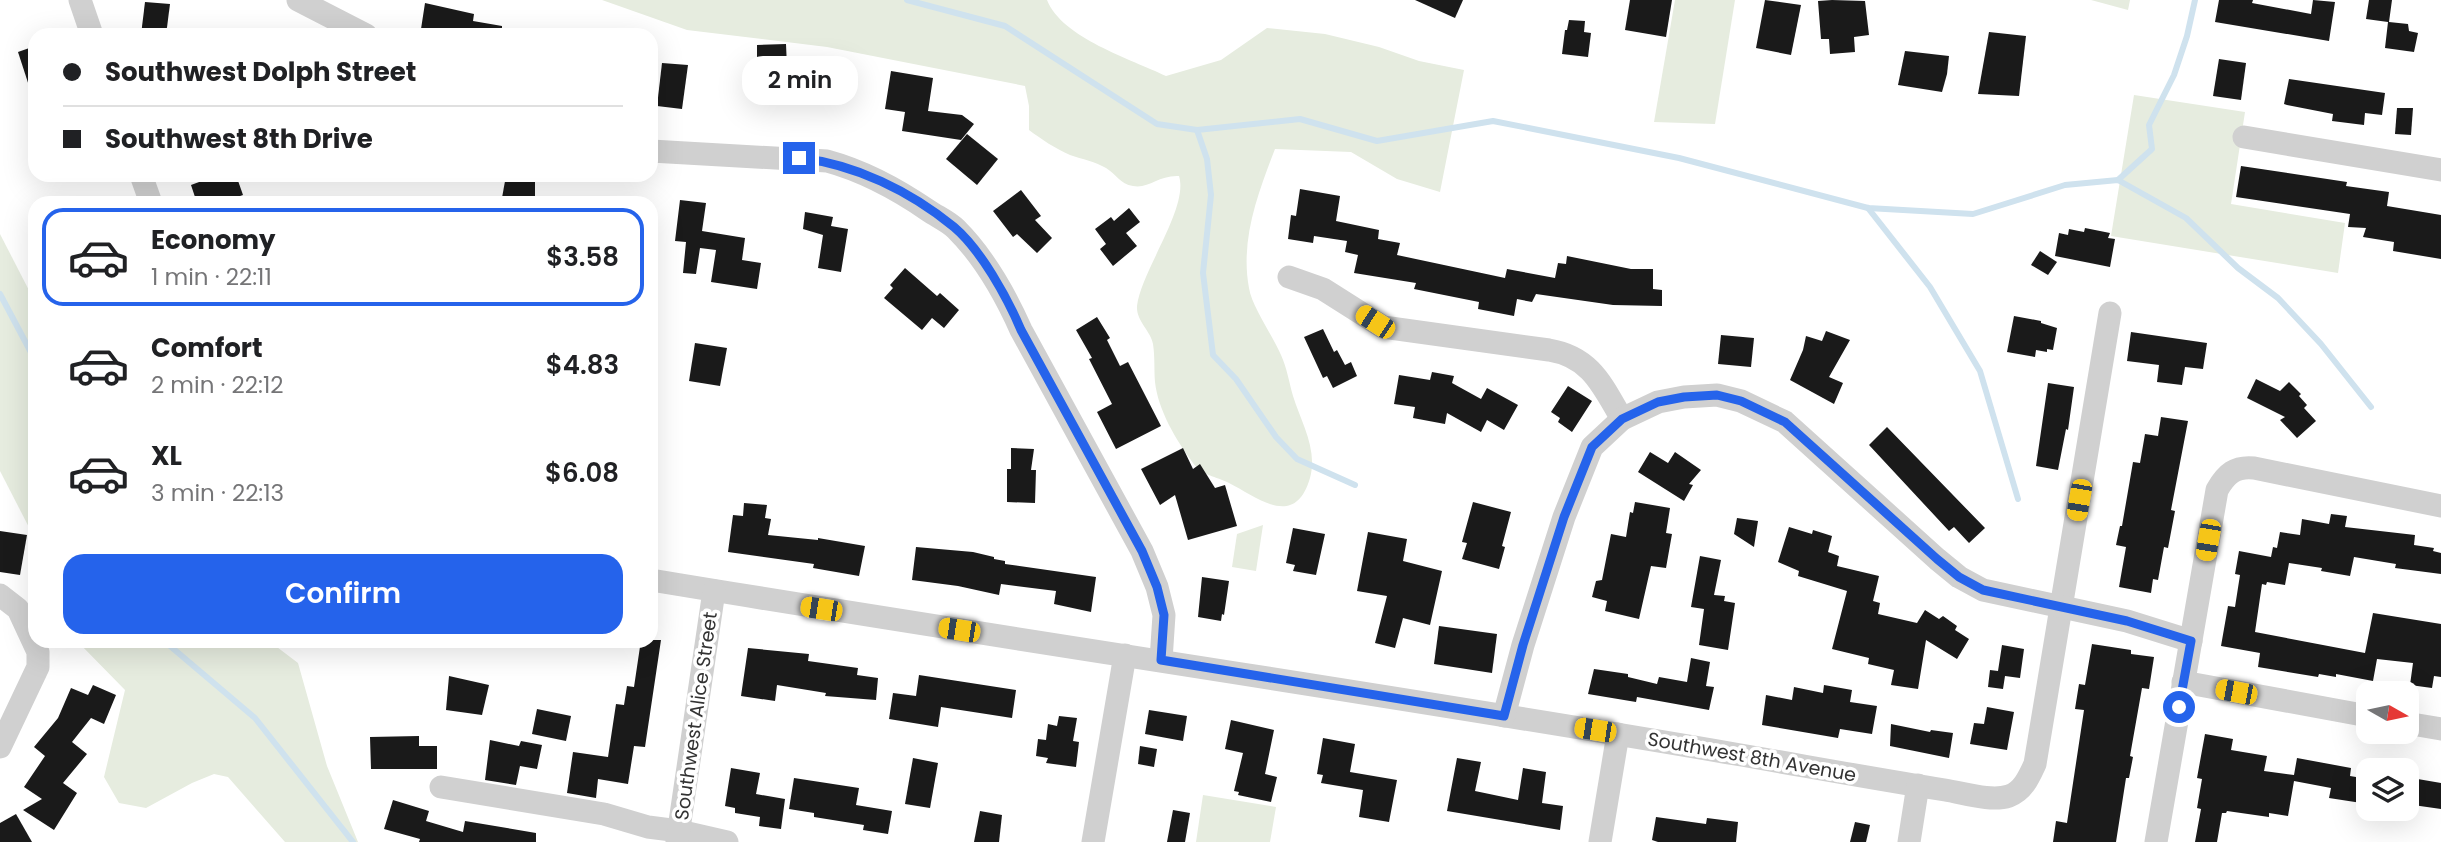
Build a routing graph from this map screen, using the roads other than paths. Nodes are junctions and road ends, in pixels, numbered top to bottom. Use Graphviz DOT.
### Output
graph roads {
  1 [pos="80,0"];
  2 [pos="298,0"];
  3 [pos="90,28"];
  4 [pos="352,28"];
  5 [pos="2244,137"];
  6 [pos="658,151"];
  7 [pos="2441,170"];
  8 [pos="1289,277"];
  9 [pos="2110,313"];
  10 [pos="1622,419"];
  11 [pos="2441,506"];
  12 [pos="658,581"];
  13 [pos="714,591"];
  14 [pos="0,595"];
  15 [pos="2061,607"];
  16 [pos="28,632"];
  17 [pos="2191,641"];
  18 [pos="35,648"];
  19 [pos="1125,655"];
  20 [pos="1161,660"];
  21 [pos="2183,682"];
  22 [pos="2356,714"];
  23 [pos="1504,716"];
  24 [pos="2419,725"];
  25 [pos="2441,729"];
  26 [pos="1618,734"];
  27 [pos="0,747"];
  28 [pos="1918,785"];
  29 [pos="441,787"];
  30 [pos="678,837"];
  31 [pos="727,842"];
  32 [pos="1093,842"];
  33 [pos="1600,842"];
  34 [pos="1909,842"];
  35 [pos="2156,842"];
  1 -- 3 [label="street"];
  2 -- 4 [label="street"];
  5 -- 7 [label="street"];
  6 -- 20 [label="street"];
  8 -- 10 [label="street"];
  9 -- 15 [label="street"];
  10 -- 15 [label="street"];
  10 -- 23 [label="street"];
  11 -- 17 [label="street"];
  12 -- 13 [label="street, Southwest 8th Avenue"];
  13 -- 19 [label="street, Southwest 8th Avenue"];
  13 -- 30 [label="street, Southwest Alice Street"];
  14 -- 16 [label="street"];
  15 -- 17 [label="street"];
  15 -- 28 [label="street, Southwest 8th Avenue"];
  17 -- 21 [label="street"];
  18 -- 27 [label="street"];
  19 -- 20 [label="street, Southwest 8th Avenue"];
  19 -- 32 [label="street"];
  20 -- 23 [label="street, Southwest 8th Avenue"];
  21 -- 22 [label="street"];
  21 -- 35 [label="street"];
  23 -- 26 [label="street, Southwest 8th Avenue"];
  24 -- 25 [label="street"];
  26 -- 28 [label="street, Southwest 8th Avenue"];
  26 -- 33 [label="street"];
  28 -- 34 [label="street"];
  29 -- 30 [label="street"];
  30 -- 31 [label="street"];
}
